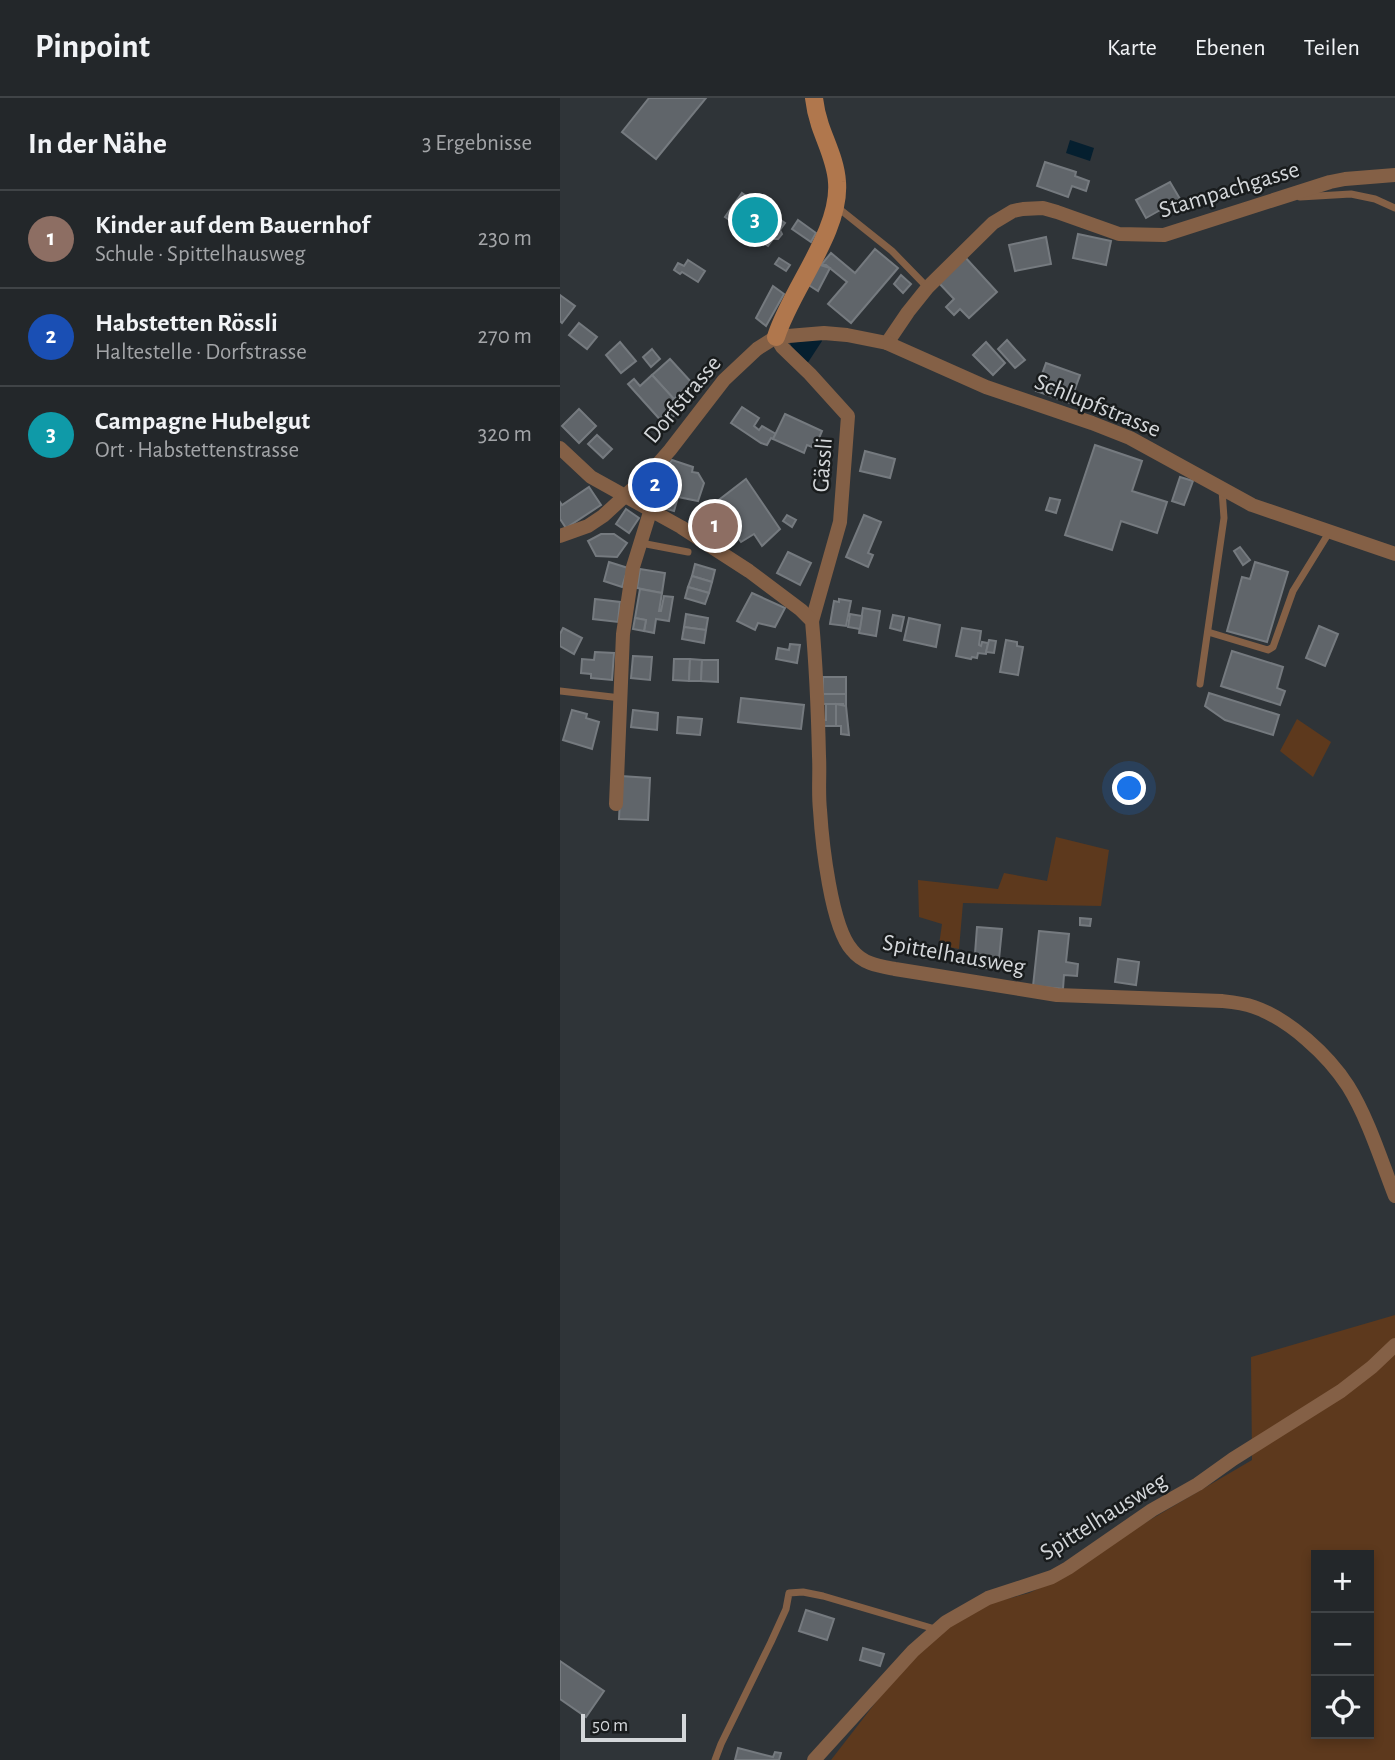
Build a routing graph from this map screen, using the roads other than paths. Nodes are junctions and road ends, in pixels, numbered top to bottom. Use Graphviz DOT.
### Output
graph roads {
  1 [pos="814,98"];
  2 [pos="1395,175"];
  3 [pos="1285,196"];
  4 [pos="835,206"];
  5 [pos="1395,208"];
  6 [pos="928,287"];
  7 [pos="776,337"];
  8 [pos="887,343"];
  9 [pos="560,448"];
  10 [pos="1222,490"];
  11 [pos="625,495"];
  12 [pos="651,509"];
  13 [pos="1330,531"];
  14 [pos="560,536"];
  15 [pos="641,543"];
  16 [pos="688,552"];
  17 [pos="1395,554"];
  18 [pos="812,621"];
  19 [pos="1208,632"];
  20 [pos="1200,684"];
  21 [pos="560,691"];
  22 [pos="621,698"];
  23 [pos="616,804"];
  24 [pos="1395,1196"];
  25 [pos="1395,1345"];
  26 [pos="936,1629"];
  27 [pos="715,1760"];
  28 [pos="814,1760"];
  1 -- 4 [label="street"];
  2 -- 3 [label="street, Stampachgasse"];
  3 -- 5 [label="lane"];
  3 -- 6 [label="street, Stampachgasse"];
  4 -- 6 [label="lane"];
  4 -- 7 [label="street"];
  6 -- 8 [label="street, Stampachgasse"];
  7 -- 8 [label="street, Schlupfstrasse"];
  7 -- 11 [label="street, Dorfstrasse"];
  7 -- 18 [label="street, Gässli"];
  8 -- 10 [label="street, Schlupfstrasse"];
  9 -- 11 [label="street"];
  10 -- 13 [label="street, Schlupfstrasse"];
  10 -- 19 [label="lane"];
  11 -- 12 [label="street"];
  11 -- 14 [label="street, Dorfstrasse"];
  12 -- 15 [label="street"];
  12 -- 18 [label="street"];
  13 -- 17 [label="street, Schlupfstrasse"];
  13 -- 19 [label="lane"];
  15 -- 16 [label="lane"];
  15 -- 22 [label="street"];
  18 -- 24 [label="street, Spittelhausweg"];
  19 -- 20 [label="lane"];
  21 -- 22 [label="lane"];
  22 -- 23 [label="street"];
  25 -- 26 [label="street, Spittelhausweg"];
  26 -- 27 [label="lane"];
  26 -- 28 [label="street, Spittelhausweg"];
}
